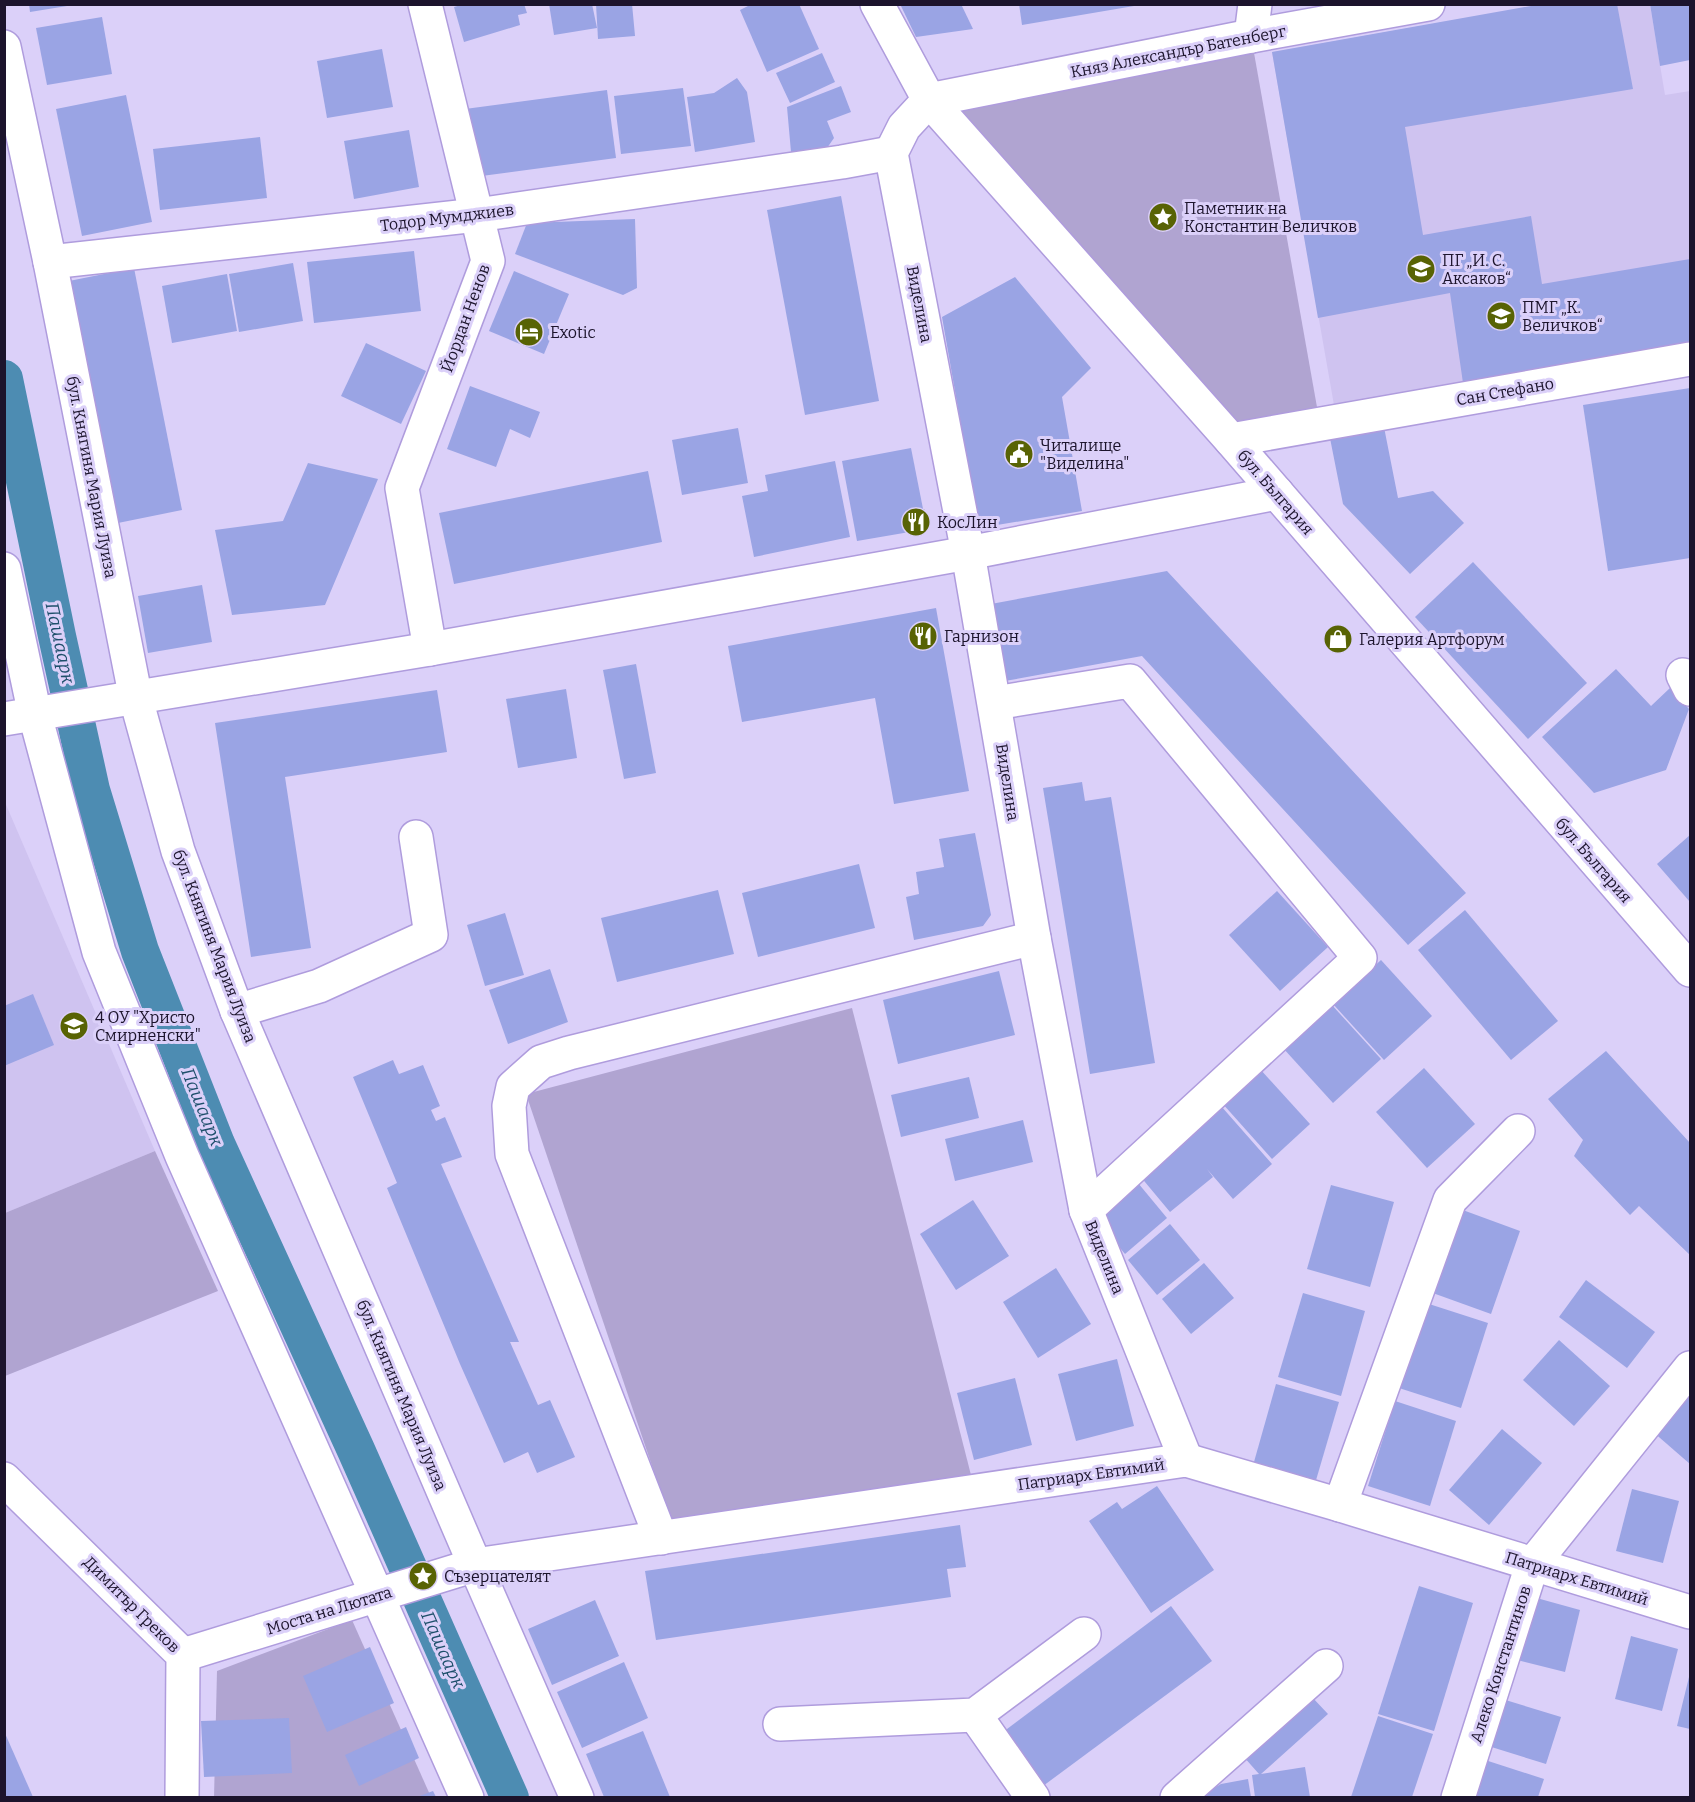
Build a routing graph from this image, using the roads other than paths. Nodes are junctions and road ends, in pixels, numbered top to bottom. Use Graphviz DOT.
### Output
graph roads {
  1 [pos="425,4"];
  2 [pos="877,4"];
  3 [pos="1255,4"];
  4 [pos="1428,4"];
  5 [pos="1251,36"];
  6 [pos="4,47"];
  7 [pos="929,100"];
  8 [pos="891,153"];
  9 [pos="477,215"];
  10 [pos="50,262"];
  11 [pos="1690,359"];
  12 [pos="1231,440"];
  13 [pos="1277,493"];
  14 [pos="968,553"];
  15 [pos="4,569"];
  16 [pos="430,650"];
  17 [pos="136,699"];
  18 [pos="995,704"];
  19 [pos="20,717"];
  20 [pos="416,837"];
  21 [pos="1034,938"];
  22 [pos="1690,970"];
  23 [pos="237,1011"];
  24 [pos="1518,1131"];
  25 [pos="1086,1210"];
  26 [pos="1690,1368"];
  27 [pos="1186,1460"];
  28 [pos="4,1479"];
  29 [pos="1340,1505"];
  30 [pos="661,1538"];
  31 [pos="475,1565"];
  32 [pos="1532,1565"];
  33 [pos="377,1595"];
  34 [pos="1690,1612"];
  35 [pos="1084,1634"];
  36 [pos="183,1655"];
  37 [pos="1326,1666"];
  38 [pos="975,1715"];
  39 [pos="780,1724"];
  40 [pos="182,1797"];
  41 [pos="467,1797"];
  42 [pos="577,1797"];
  43 [pos="1033,1797"];
  44 [pos="1177,1797"];
  45 [pos="1458,1797"];
  1 -- 9 [label="street, Йордан Ненов"];
  2 -- 7 [label="street, бул. България"];
  3 -- 5 [label="street"];
  4 -- 5 [label="street, Княз Александър Батенберг"];
  5 -- 7 [label="street, Княз Александър Батенберг"];
  6 -- 10 [label="street, бул. Княгиня Мария Луиза"];
  7 -- 8 [label="street"];
  7 -- 12 [label="street, бул. България"];
  8 -- 9 [label="street, Тодор Мумджиев"];
  8 -- 14 [label="street, Виделина"];
  9 -- 10 [label="street, Тодор Мумджиев"];
  9 -- 16 [label="street, Йордан Ненов"];
  10 -- 17 [label="street, бул. Княгиня Мария Луиза"];
  11 -- 12 [label="street, Сан Стефано"];
  12 -- 13 [label="street, бул. България"];
  13 -- 14 [label="street"];
  13 -- 22 [label="street, бул. България"];
  14 -- 16 [label="street"];
  14 -- 18 [label="street, Виделина"];
  15 -- 19 [label="street"];
  16 -- 17 [label="street"];
  17 -- 19 [label="street"];
  17 -- 23 [label="street, бул. Княгиня Мария Луиза"];
  18 -- 21 [label="street, Виделина"];
  18 -- 25 [label="street"];
  19 -- 33 [label="street"];
  20 -- 23 [label="street"];
  21 -- 25 [label="street, Виделина"];
  21 -- 30 [label="street"];
  23 -- 31 [label="street, бул. Княгиня Мария Луиза"];
  24 -- 29 [label="street"];
  25 -- 27 [label="street, Виделина"];
  26 -- 32 [label="street, Алеко Константинов"];
  27 -- 29 [label="street, Патриарх Евтимий"];
  27 -- 30 [label="street, Патриарх Евтимий"];
  28 -- 36 [label="street, Димитър Греков"];
  29 -- 32 [label="street, Патриарх Евтимий"];
  30 -- 31 [label="street, Патриарх Евтимий"];
  31 -- 33 [label="street, Моста на Лютата"];
  31 -- 42 [label="street, бул. Княгиня Мария Луиза"];
  32 -- 34 [label="street, Патриарх Евтимий"];
  32 -- 45 [label="street, Алеко Константинов"];
  33 -- 36 [label="street, Моста на Лютата"];
  33 -- 41 [label="street"];
  35 -- 38 [label="street"];
  36 -- 40 [label="street, Димитър Греков"];
  37 -- 44 [label="street"];
  38 -- 39 [label="street"];
  38 -- 43 [label="street"];
}
